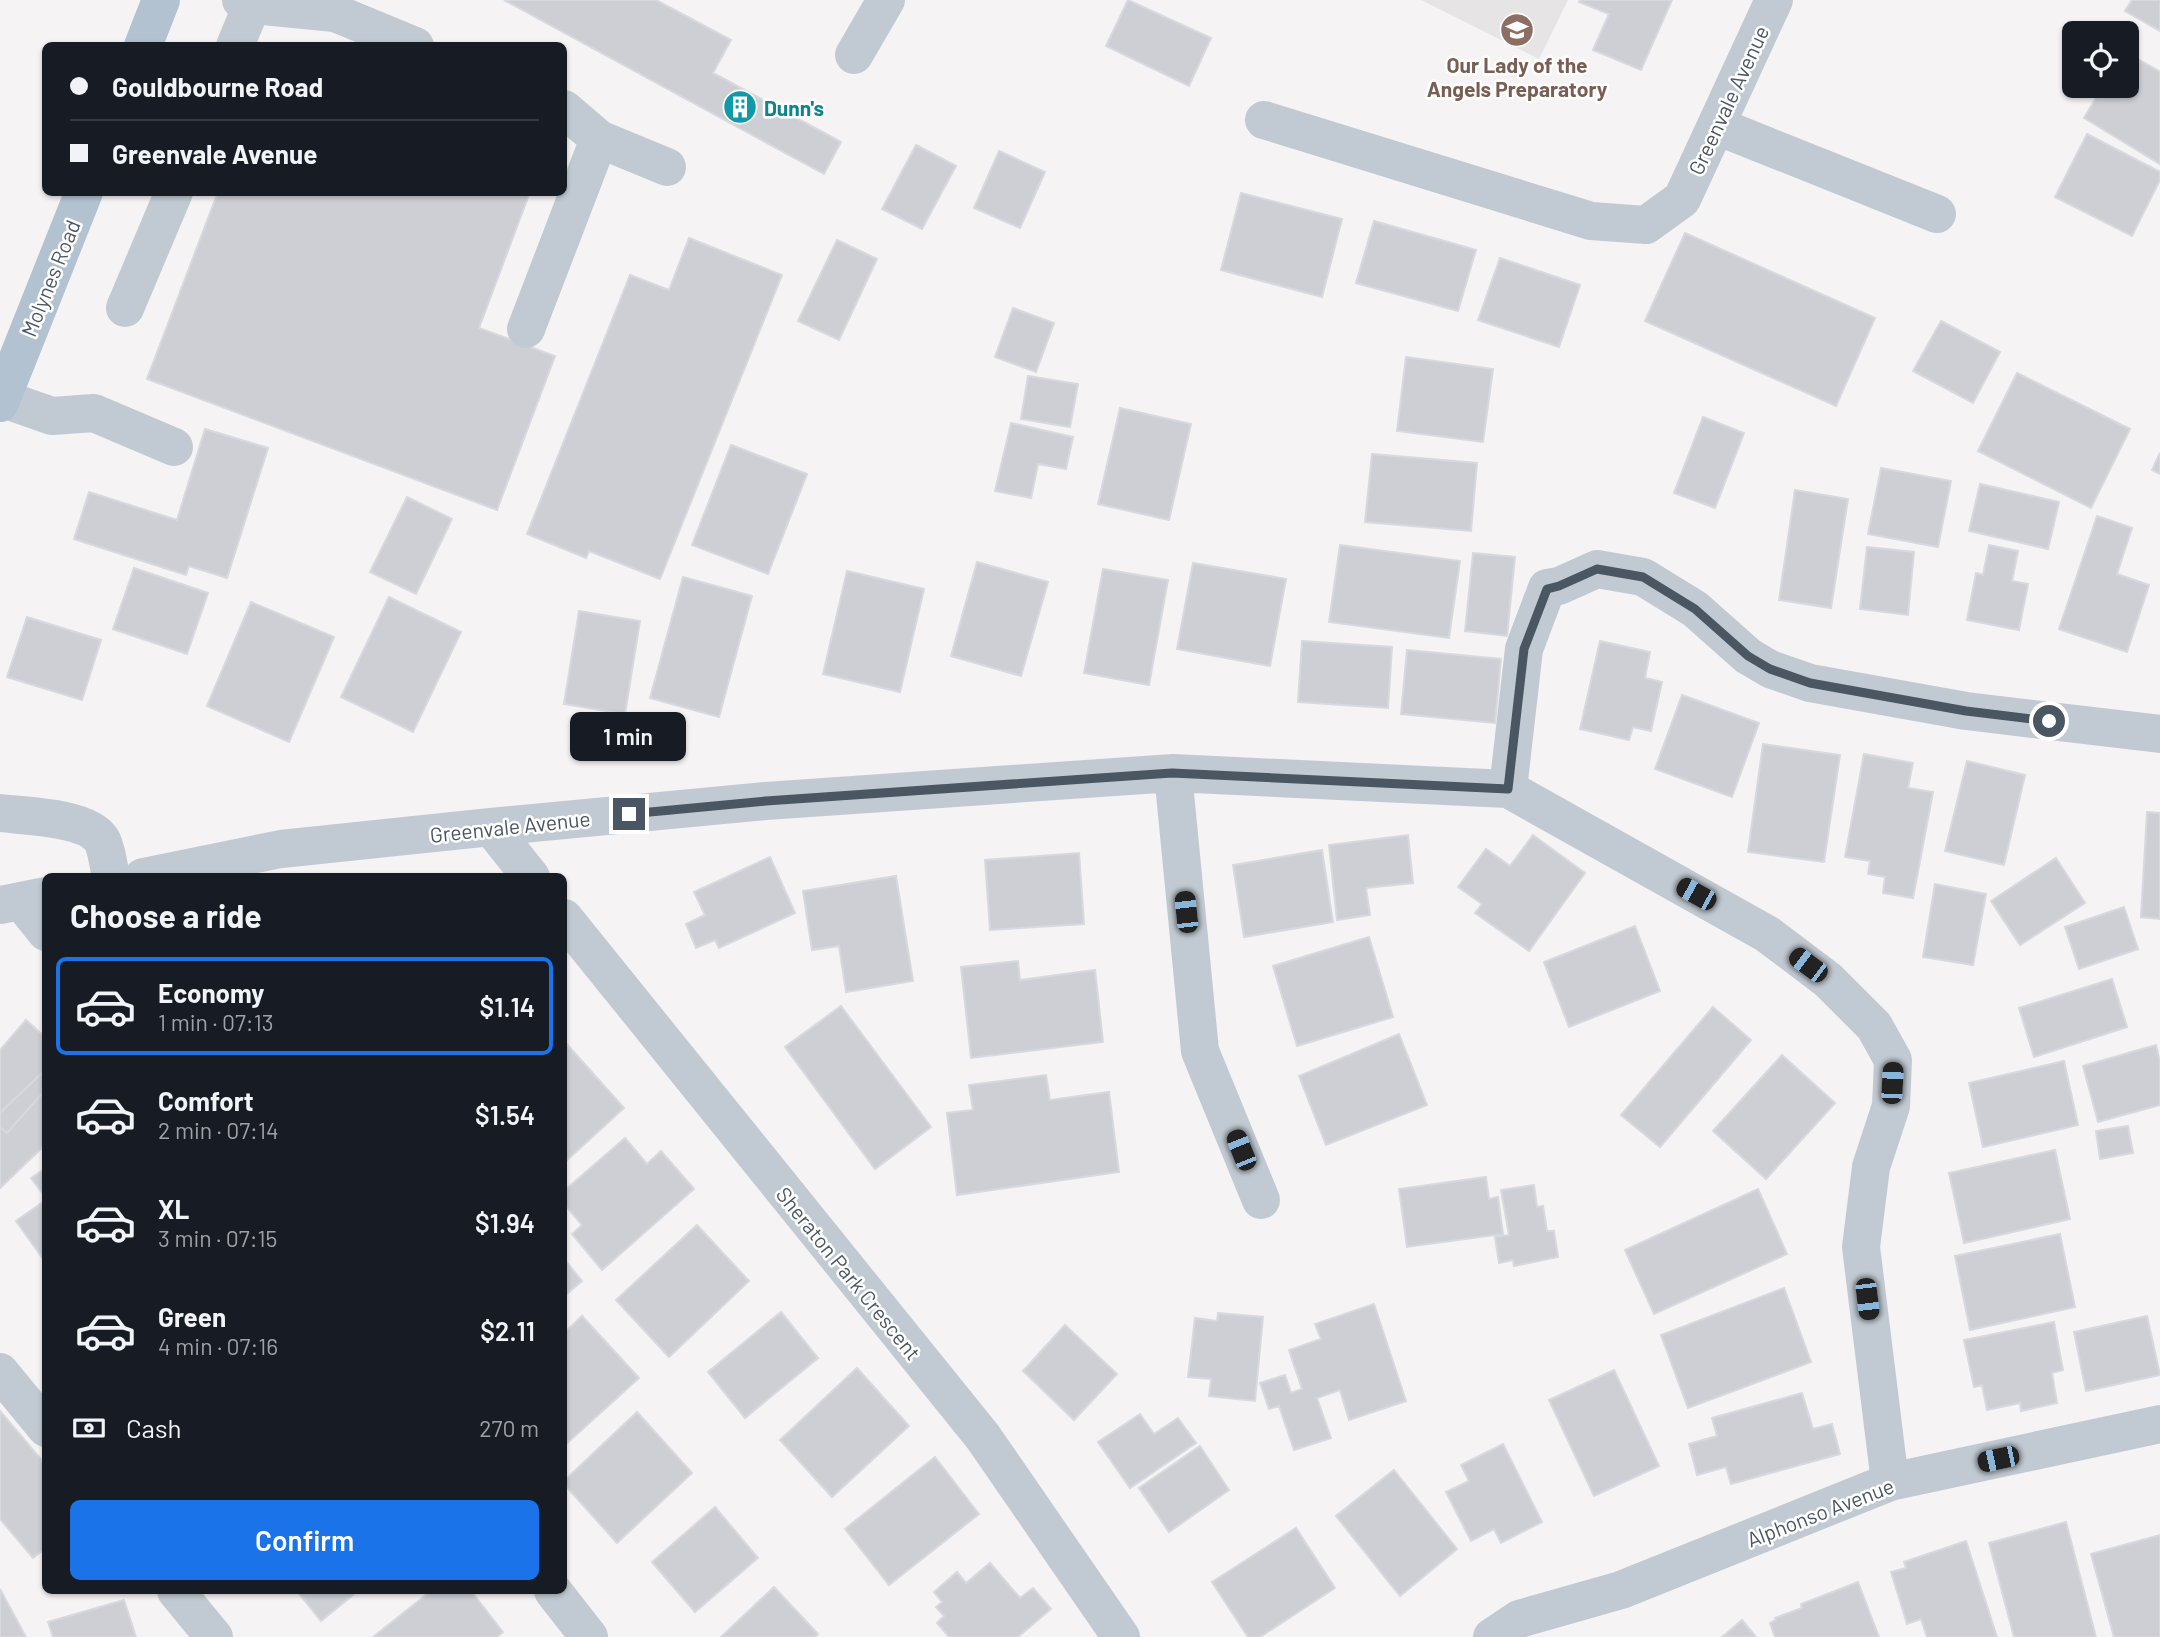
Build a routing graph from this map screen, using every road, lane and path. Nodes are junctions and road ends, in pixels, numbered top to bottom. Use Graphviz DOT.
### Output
graph roads {
  1 [pos="161,0"];
  2 [pos="886,0"];
  3 [pos="1774,0"];
  4 [pos="247,3"];
  5 [pos="145,42"];
  6 [pos="236,42"];
  7 [pos="405,42"];
  8 [pos="854,55"];
  9 [pos="567,111"];
  10 [pos="1264,120"];
  11 [pos="1717,126"];
  12 [pos="599,139"];
  13 [pos="667,167"];
  14 [pos="82,196"];
  15 [pos="172,196"];
  16 [pos="1937,214"];
  17 [pos="125,308"];
  18 [pos="526,329"];
  19 [pos="0,400"];
  20 [pos="174,447"];
  21 [pos="2160,734"];
  22 [pos="1172,773"];
  23 [pos="1508,789"];
  24 [pos="0,813"];
  25 [pos="491,827"];
  26 [pos="110,873"];
  27 [pos="163,873"];
  28 [pos="528,873"];
  29 [pos="22,901"];
  30 [pos="567,922"];
  31 [pos="42,927"];
  32 [pos="1261,1200"];
  33 [pos="0,1371"];
  34 [pos="42,1423"];
  35 [pos="2160,1424"];
  36 [pos="1890,1482"];
  37 [pos="179,1594"];
  38 [pos="555,1594"];
  39 [pos="214,1637"];
  40 [pos="589,1637"];
  41 [pos="1121,1637"];
  42 [pos="1492,1637"];
  1 -- 5 [label="main road"];
  2 -- 8 [label="street"];
  3 -- 11 [label="street, Greenvale Avenue"];
  4 -- 6 [label="street"];
  4 -- 7 [label="street"];
  9 -- 12 [label="street"];
  10 -- 11 [label="street, Greenvale Avenue"];
  11 -- 16 [label="street"];
  12 -- 13 [label="street"];
  12 -- 18 [label="street"];
  14 -- 19 [label="main road, Molynes Road"];
  15 -- 17 [label="street"];
  19 -- 20 [label="street"];
  21 -- 23 [label="street"];
  22 -- 23 [label="street, Greenvale Avenue"];
  22 -- 25 [label="street, Greenvale Avenue"];
  22 -- 32 [label="street"];
  23 -- 36 [label="street, Greenvale Avenue"];
  24 -- 26 [label="street"];
  25 -- 27 [label="street, Greenvale Avenue"];
  25 -- 28 [label="street"];
  29 -- 31 [label="street"];
  30 -- 41 [label="street, Sheraton Park Crescent"];
  33 -- 34 [label="street"];
  35 -- 36 [label="street, Alphonso Avenue"];
  36 -- 42 [label="street, Alphonso Avenue"];
  37 -- 39 [label="street"];
  38 -- 40 [label="street"];
}
